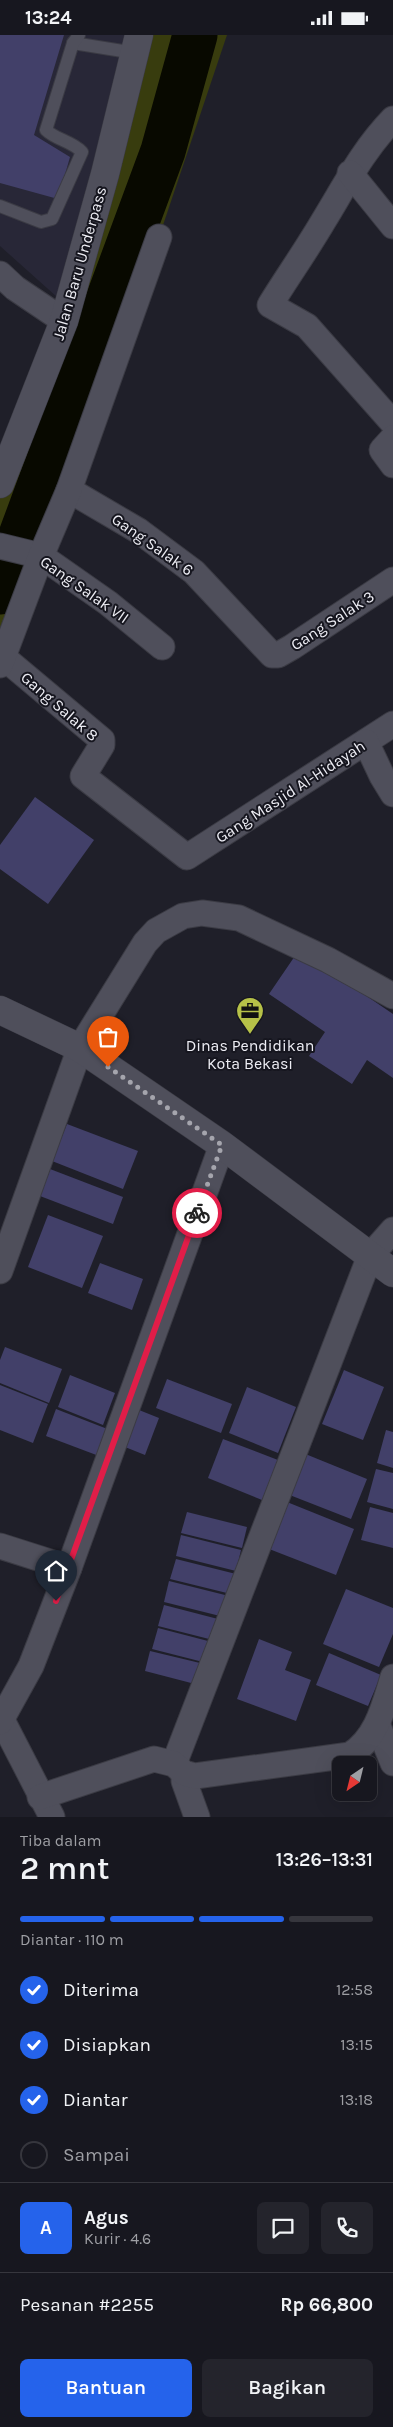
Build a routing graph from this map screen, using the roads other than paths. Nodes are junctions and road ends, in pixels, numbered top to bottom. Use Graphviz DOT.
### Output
graph roads {
  1 [pos="76,39"];
  2 [pos="137,44"];
  3 [pos="393,119"];
  4 [pos="350,173"];
  5 [pos="0,206"];
  6 [pos="393,226"];
  7 [pos="160,237"];
  8 [pos="0,274"];
  9 [pos="64,321"];
  10 [pos="393,423"];
  11 [pos="393,438"];
  12 [pos="393,465"];
  13 [pos="0,484"];
  14 [pos="69,490"];
  15 [pos="0,545"];
  16 [pos="35,554"];
  17 [pos="393,580"];
  18 [pos="162,647"];
  19 [pos="269,653"];
  20 [pos="2,661"];
  21 [pos="393,724"];
  22 [pos="366,742"];
  23 [pos="393,794"];
  24 [pos="187,857"];
  25 [pos="393,996"];
  26 [pos="0,1010"];
  27 [pos="80,1048"];
  28 [pos="222,1145"];
  29 [pos="393,1230"];
  30 [pos="370,1256"];
  31 [pos="0,1271"];
  32 [pos="393,1273"];
  33 [pos="0,1546"];
  34 [pos="69,1568"];
  35 [pos="393,1677"];
  36 [pos="1,1721"];
  37 [pos="385,1724"];
  38 [pos="393,1763"];
  39 [pos="179,1768"];
  40 [pos="46,1807"];
  41 [pos="197,1817"];
  1 -- 2 [label="lane"];
  1 -- 5 [label="lane"];
  2 -- 9 [label="street, Jalan Baru Underpass"];
  3 -- 4 [label="street"];
  4 -- 6 [label="street"];
  4 -- 10 [label="street"];
  7 -- 14 [label="street"];
  8 -- 9 [label="street"];
  9 -- 13 [label="street, Jalan Baru Underpass"];
  11 -- 12 [label="street"];
  14 -- 16 [label="street"];
  14 -- 19 [label="street, Gang Salak 6"];
  15 -- 16 [label="street, Gang Salak VII"];
  16 -- 18 [label="street, Gang Salak VII"];
  16 -- 20 [label="street"];
  17 -- 19 [label="street, Gang Salak 3"];
  20 -- 24 [label="street, Gang Salak 8"];
  21 -- 22 [label="street, Gang Masjid Al-Hidayah"];
  22 -- 23 [label="street"];
  22 -- 24 [label="street, Gang Masjid Al-Hidayah"];
  25 -- 27 [label="street"];
  26 -- 27 [label="street"];
  27 -- 28 [label="street"];
  27 -- 31 [label="street"];
  28 -- 30 [label="street"];
  28 -- 34 [label="street"];
  29 -- 30 [label="street"];
  30 -- 32 [label="street"];
  30 -- 39 [label="street"];
  33 -- 34 [label="street"];
  34 -- 36 [label="street"];
  35 -- 37 [label="street"];
  36 -- 40 [label="street"];
  37 -- 38 [label="street"];
  37 -- 39 [label="street"];
  39 -- 40 [label="street"];
  39 -- 41 [label="street"];
}
